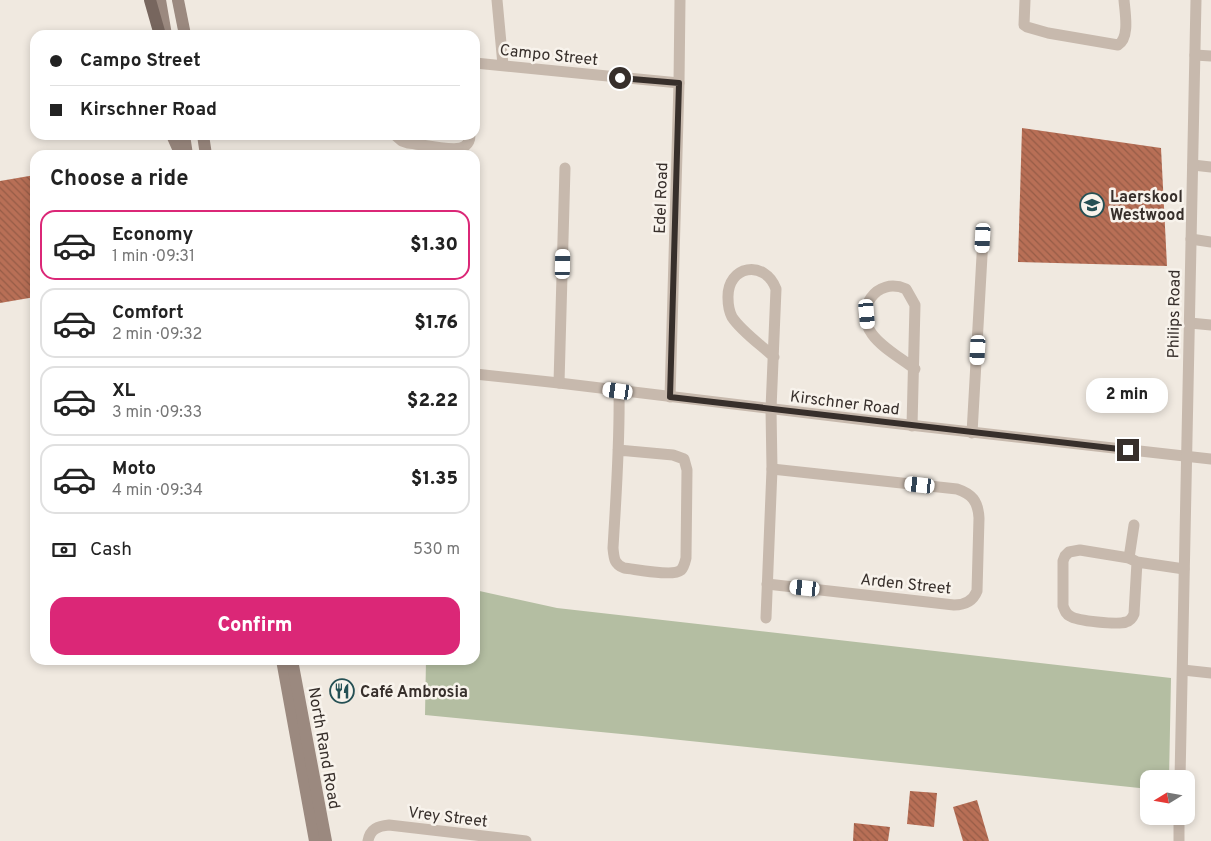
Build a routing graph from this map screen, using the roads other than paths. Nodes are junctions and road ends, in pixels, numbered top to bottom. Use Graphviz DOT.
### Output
graph roads {
  1 [pos="150,0"];
  2 [pos="160,0"];
  3 [pos="178,0"];
  4 [pos="497,0"];
  5 [pos="680,0"];
  6 [pos="1025,0"];
  7 [pos="1124,0"];
  8 [pos="1196,0"];
  9 [pos="159,30"];
  10 [pos="165,30"];
  11 [pos="184,30"];
  12 [pos="1195,55"];
  13 [pos="1211,56"];
  14 [pos="480,63"];
  15 [pos="503,65"];
  16 [pos="679,83"];
  17 [pos="401,140"];
  18 [pos="469,140"];
  19 [pos="1193,165"];
  20 [pos="1211,167"];
  21 [pos="565,168"];
  22 [pos="983,238"];
  23 [pos="1192,239"];
  24 [pos="1211,242"];
  25 [pos="1190,324"];
  26 [pos="1211,325"];
  27 [pos="774,357"];
  28 [pos="915,369"];
  29 [pos="480,375"];
  30 [pos="560,383"];
  31 [pos="618,391"];
  32 [pos="670,397"];
  33 [pos="771,409"];
  34 [pos="912,426"];
  35 [pos="972,433"];
  36 [pos="618,450"];
  37 [pos="1187,456"];
  38 [pos="1211,459"];
  39 [pos="772,469"];
  40 [pos="1134,524"];
  41 [pos="1133,560"];
  42 [pos="1184,570"];
  43 [pos="768,584"];
  44 [pos="766,618"];
  45 [pos="283,665"];
  46 [pos="293,665"];
  47 [pos="1183,670"];
  48 [pos="1211,673"];
  49 [pos="1180,770"];
  50 [pos="1179,825"];
  51 [pos="369,838"];
  52 [pos="315,841"];
  53 [pos="326,841"];
  54 [pos="526,841"];
  55 [pos="1178,841"];
  1 -- 9 [label="main road"];
  2 -- 10 [label="main road"];
  3 -- 11 [label="main road"];
  4 -- 15 [label="street"];
  5 -- 16 [label="street, Edel Road"];
  6 -- 7 [label="street"];
  8 -- 12 [label="street, Philips Road"];
  12 -- 13 [label="street"];
  12 -- 19 [label="street, Philips Road"];
  14 -- 15 [label="street, Campo Street"];
  15 -- 16 [label="street, Campo Street"];
  16 -- 32 [label="street, Edel Road"];
  17 -- 18 [label="street"];
  19 -- 20 [label="street"];
  19 -- 23 [label="street, Philips Road"];
  21 -- 30 [label="street"];
  22 -- 35 [label="street"];
  23 -- 24 [label="street"];
  23 -- 25 [label="street, Philips Road"];
  25 -- 26 [label="street"];
  25 -- 37 [label="street, Philips Road"];
  27 -- 27 [label="street"];
  27 -- 33 [label="street"];
  28 -- 28 [label="street"];
  28 -- 34 [label="street"];
  29 -- 30 [label="street, Kirschner Road"];
  30 -- 31 [label="street, Kirschner Road"];
  31 -- 32 [label="street, Kirschner Road"];
  31 -- 36 [label="street"];
  32 -- 33 [label="street, Kirschner Road"];
  33 -- 34 [label="street, Kirschner Road"];
  33 -- 39 [label="street"];
  34 -- 35 [label="street, Kirschner Road"];
  35 -- 37 [label="street, Kirschner Road"];
  36 -- 36 [label="street"];
  37 -- 38 [label="street, Kirschner Road"];
  37 -- 42 [label="street, Philips Road"];
  39 -- 43 [label="street"];
  39 -- 43 [label="street, Arden Street"];
  40 -- 41 [label="street"];
  41 -- 41 [label="street"];
  41 -- 42 [label="street"];
  42 -- 47 [label="street, Philips Road"];
  43 -- 44 [label="street"];
  45 -- 52 [label="main road, North Rand Road"];
  46 -- 53 [label="main road, North Rand Road"];
  47 -- 48 [label="street"];
  47 -- 49 [label="street, Philips Road"];
  50 -- 55 [label="street"];
  51 -- 54 [label="street, Vrey Street"];
}
